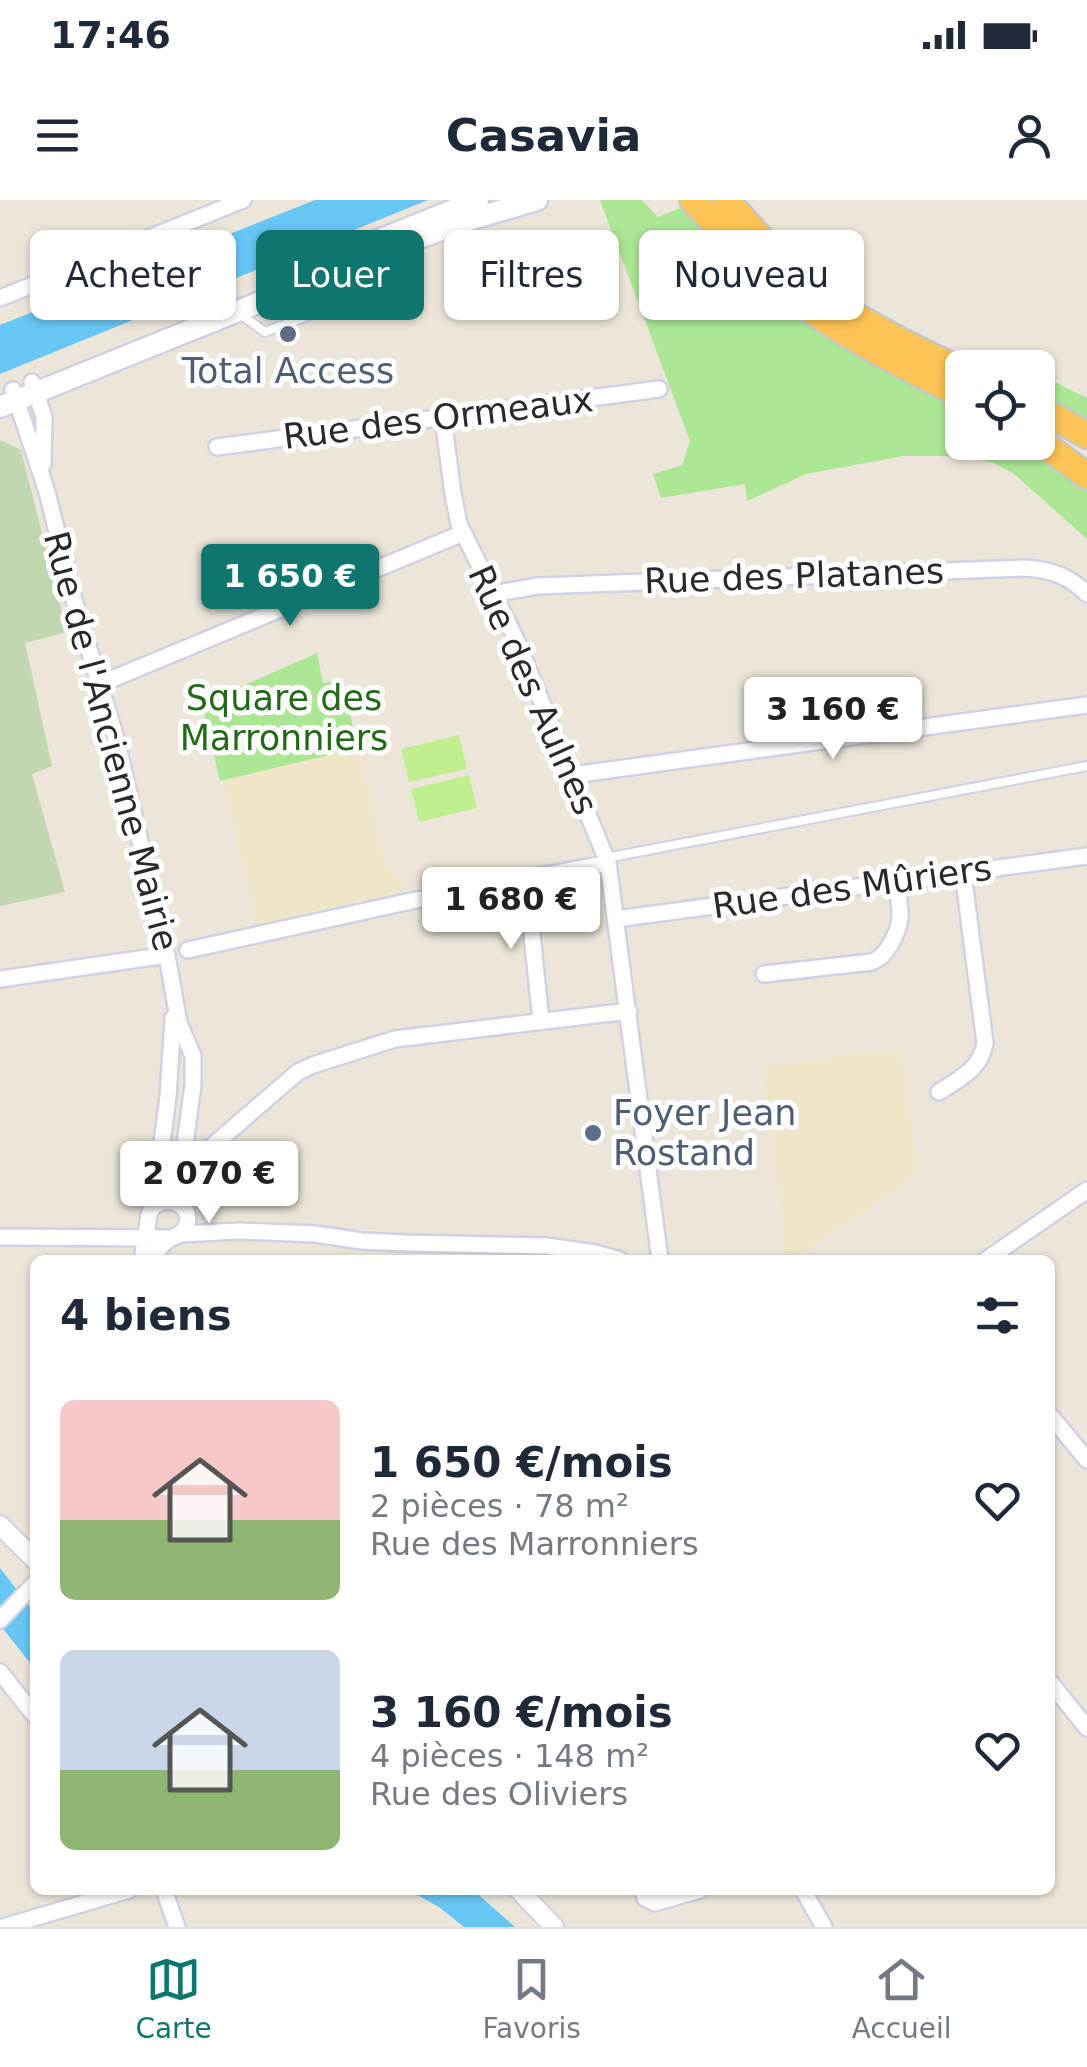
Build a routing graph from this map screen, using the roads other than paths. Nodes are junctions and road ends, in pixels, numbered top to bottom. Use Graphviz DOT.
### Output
graph roads {
  1 [pos="243,200"];
  2 [pos="478,200"];
  3 [pos="538,200"];
  4 [pos="693,200"];
  5 [pos="714,200"];
  6 [pos="726,200"];
  7 [pos="402,230"];
  8 [pos="744,230"];
  9 [pos="755,230"];
  10 [pos="424,236"];
  11 [pos="0,298"];
  12 [pos="236,309"];
  13 [pos="201,320"];
  14 [pos="295,320"];
  15 [pos="862,320"];
  16 [pos="945,363"];
  17 [pos="945,386"];
  18 [pos="659,390"];
  19 [pos="16,394"];
  20 [pos="1055,417"];
  21 [pos="443,418"];
  22 [pos="1087,435"];
  23 [pos="1055,445"];
  24 [pos="216,448"];
  25 [pos="1055,450"];
  26 [pos="1087,463"];
  27 [pos="1087,476"];
  28 [pos="463,532"];
  29 [pos="493,594"];
  30 [pos="1087,594"];
  31 [pos="100,684"];
  32 [pos="1087,704"];
  33 [pos="1087,766"];
  34 [pos="572,776"];
  35 [pos="1087,856"];
  36 [pos="607,860"];
  37 [pos="963,872"];
  38 [pos="526,878"];
  39 [pos="896,882"];
  40 [pos="616,918"];
  41 [pos="188,950"];
  42 [pos="167,955"];
  43 [pos="764,974"];
  44 [pos="0,980"];
  45 [pos="173,990"];
  46 [pos="629,1011"];
  47 [pos="541,1022"];
  48 [pos="170,1068"];
  49 [pos="194,1070"];
  50 [pos="938,1092"];
  51 [pos="181,1173"];
  52 [pos="1087,1190"];
  53 [pos="182,1207"];
  54 [pos="150,1214"];
  55 [pos="222,1230"];
  56 [pos="0,1237"];
  57 [pos="172,1237"];
  58 [pos="146,1238"];
  59 [pos="482,1253"];
  60 [pos="143,1255"];
  61 [pos="155,1255"];
  62 [pos="599,1255"];
  63 [pos="659,1255"];
  64 [pos="993,1255"];
  65 [pos="1055,1421"];
  66 [pos="1087,1460"];
  67 [pos="0,1525"];
  68 [pos="30,1555"];
  69 [pos="30,1587"];
  70 [pos="0,1620"];
  71 [pos="0,1672"];
  72 [pos="1055,1693"];
  73 [pos="30,1710"];
  74 [pos="1087,1728"];
  75 [pos="111,1895"];
  76 [pos="166,1895"];
  77 [pos="524,1895"];
  78 [pos="645,1895"];
  79 [pos="684,1895"];
  80 [pos="809,1895"];
  81 [pos="3,1927"];
  82 [pos="177,1927"];
  83 [pos="554,1927"];
  84 [pos="824,1927"];
  1 -- 11 [label="street"];
  2 -- 7 [label="main road"];
  3 -- 10 [label="main road"];
  4 -- 17 [label="highway"];
  5 -- 8 [label="highway"];
  6 -- 9 [label="highway"];
  12 -- 14 [label="lane"];
  13 -- 19 [label="main road"];
  15 -- 16 [label="highway"];
  18 -- 21 [label="street, Rue des Ormeaux"];
  19 -- 31 [label="street, Rue de l'Ancienne Mairie"];
  20 -- 22 [label="highway"];
  21 -- 24 [label="street, Rue des Ormeaux"];
  21 -- 28 [label="street, Rue des Aulnes"];
  23 -- 26 [label="highway"];
  25 -- 27 [label="highway"];
  28 -- 29 [label="street, Rue des Aulnes"];
  28 -- 31 [label="street"];
  29 -- 30 [label="street, Rue des Platanes"];
  29 -- 34 [label="street, Rue des Aulnes"];
  31 -- 42 [label="street, Rue de l'Ancienne Mairie"];
  32 -- 34 [label="street"];
  33 -- 36 [label="lane"];
  34 -- 36 [label="street, Rue des Aulnes"];
  35 -- 37 [label="street, Rue des Mûriers"];
  36 -- 38 [label="street"];
  36 -- 40 [label="street, Rue des Aulnes"];
  37 -- 39 [label="street, Rue des Mûriers"];
  37 -- 50 [label="street"];
  38 -- 41 [label="street"];
  38 -- 47 [label="street"];
  39 -- 40 [label="street, Rue des Mûriers"];
  39 -- 43 [label="street"];
  40 -- 46 [label="street, Rue des Aulnes"];
  42 -- 44 [label="street"];
  42 -- 45 [label="street, Rue de l'Ancienne Mairie"];
  45 -- 48 [label="street, Rue de l'Ancienne Mairie"];
  45 -- 49 [label="street, Rue de l'Ancienne Mairie"];
  46 -- 47 [label="street"];
  46 -- 63 [label="street, Rue des Aulnes"];
  47 -- 51 [label="street"];
  48 -- 49 [label="street"];
  48 -- 54 [label="street, Rue de l'Ancienne Mairie"];
  49 -- 51 [label="street, Rue de l'Ancienne Mairie"];
  51 -- 53 [label="street, Rue de l'Ancienne Mairie"];
  52 -- 64 [label="street"];
  53 -- 54 [label="street"];
  53 -- 55 [label="street"];
  53 -- 57 [label="street"];
  54 -- 57 [label="street"];
  54 -- 58 [label="street, Rue de l'Ancienne Mairie"];
  55 -- 57 [label="street"];
  55 -- 59 [label="street"];
  56 -- 58 [label="street"];
  57 -- 58 [label="street"];
  57 -- 61 [label="street"];
  58 -- 60 [label="street, Rue de l'Ancienne Mairie"];
  59 -- 62 [label="street"];
  65 -- 66 [label="street"];
  67 -- 68 [label="street"];
  69 -- 70 [label="street"];
  71 -- 73 [label="street"];
  72 -- 74 [label="street"];
  75 -- 81 [label="street"];
  76 -- 82 [label="street"];
  77 -- 83 [label="street"];
  78 -- 79 [label="street"];
  80 -- 84 [label="street"];
}
